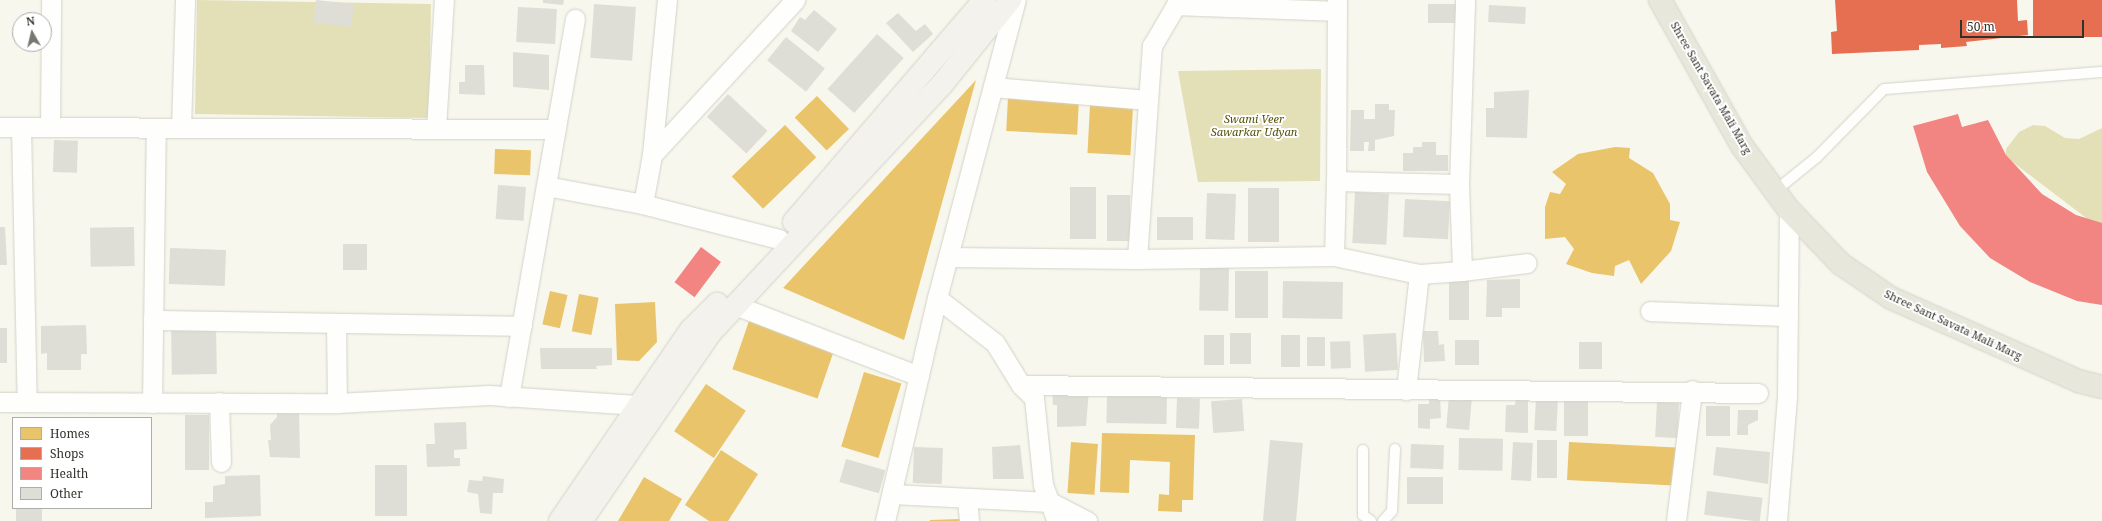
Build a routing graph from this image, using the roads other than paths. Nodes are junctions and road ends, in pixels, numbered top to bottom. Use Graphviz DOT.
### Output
graph roads {
  1 [pos="51,0"];
  2 [pos="185,0"];
  3 [pos="444,0"];
  4 [pos="666,0"];
  5 [pos="795,0"];
  6 [pos="984,0"];
  7 [pos="1010,0"];
  8 [pos="1016,0"];
  9 [pos="1465,0"];
  10 [pos="1660,0"];
  11 [pos="1337,6"];
  12 [pos="575,19"];
  13 [pos="2102,72"];
  14 [pos="993,87"];
  15 [pos="1147,100"];
  16 [pos="0,127"];
  17 [pos="21,127"];
  18 [pos="50,127"];
  19 [pos="156,128"];
  20 [pos="181,128"];
  21 [pos="436,129"];
  22 [pos="555,129"];
  23 [pos="652,155"];
  24 [pos="1336,181"];
  25 [pos="1459,184"];
  26 [pos="546,186"];
  27 [pos="1775,191"];
  28 [pos="643,204"];
  29 [pos="1789,210"];
  30 [pos="779,239"];
  31 [pos="1334,256"];
  32 [pos="948,257"];
  33 [pos="1137,259"];
  34 [pos="1527,263"];
  35 [pos="1462,271"];
  36 [pos="1419,274"];
  37 [pos="937,298"];
  38 [pos="735,305"];
  39 [pos="1650,311"];
  40 [pos="1788,316"];
  41 [pos="153,320"];
  42 [pos="336,323"];
  43 [pos="522,326"];
  44 [pos="919,376"];
  45 [pos="2078,381"];
  46 [pos="1021,384"];
  47 [pos="2102,387"];
  48 [pos="1406,390"];
  49 [pos="1692,390"];
  50 [pos="1758,393"];
  51 [pos="509,397"];
  52 [pos="2102,400"];
  53 [pos="0,402"];
  54 [pos="27,402"];
  55 [pos="218,402"];
  56 [pos="152,403"];
  57 [pos="337,403"];
  58 [pos="649,406"];
  59 [pos="1395,449"];
  60 [pos="1363,450"];
  61 [pos="221,462"];
  62 [pos="892,494"];
  63 [pos="967,498"];
  64 [pos="1050,502"];
  65 [pos="560,521"];
  66 [pos="581,521"];
  67 [pos="885,521"];
  68 [pos="968,521"];
  69 [pos="1057,521"];
  70 [pos="1087,521"];
  71 [pos="1370,521"];
  72 [pos="1382,521"];
  73 [pos="1676,521"];
  74 [pos="1777,521"];
  1 -- 18 [label="street"];
  2 -- 20 [label="street"];
  3 -- 21 [label="street"];
  4 -- 23 [label="street"];
  5 -- 23 [label="street"];
  6 -- 30 [label="main road"];
  7 -- 38 [label="main road"];
  8 -- 14 [label="street"];
  9 -- 25 [label="street"];
  10 -- 27 [label="main road, Shree Sant Savata Mali Marg"];
  11 -- 15 [label="street"];
  11 -- 24 [label="street"];
  12 -- 22 [label="street"];
  13 -- 27 [label="lane"];
  14 -- 15 [label="street"];
  14 -- 32 [label="street"];
  15 -- 33 [label="street"];
  16 -- 17 [label="street"];
  17 -- 18 [label="street"];
  17 -- 54 [label="street"];
  18 -- 19 [label="street"];
  19 -- 20 [label="street"];
  19 -- 41 [label="street"];
  20 -- 21 [label="street"];
  21 -- 22 [label="street"];
  22 -- 26 [label="street"];
  23 -- 28 [label="street"];
  24 -- 25 [label="street"];
  24 -- 31 [label="street"];
  25 -- 35 [label="street"];
  26 -- 28 [label="street"];
  26 -- 43 [label="street"];
  27 -- 29 [label="main road, Shree Sant Savata Mali Marg"];
  28 -- 30 [label="street"];
  29 -- 40 [label="street"];
  29 -- 45 [label="main road, Shree Sant Savata Mali Marg"];
  30 -- 58 [label="main road"];
  31 -- 33 [label="street"];
  31 -- 36 [label="street"];
  32 -- 33 [label="street"];
  32 -- 37 [label="street"];
  34 -- 35 [label="street"];
  35 -- 36 [label="street"];
  36 -- 48 [label="street"];
  37 -- 44 [label="street"];
  37 -- 46 [label="street"];
  38 -- 44 [label="street"];
  38 -- 58 [label="main road"];
  39 -- 40 [label="street"];
  40 -- 74 [label="street"];
  41 -- 42 [label="street"];
  41 -- 56 [label="street"];
  42 -- 43 [label="street"];
  42 -- 57 [label="street"];
  43 -- 51 [label="street"];
  44 -- 62 [label="street"];
  45 -- 47 [label="main road, Shree Sant Savata Mali Marg"];
  45 -- 52 [label="main road, Shree Sant Savata Mali Marg"];
  46 -- 48 [label="street"];
  46 -- 64 [label="street"];
  48 -- 49 [label="street"];
  49 -- 50 [label="street"];
  49 -- 73 [label="street"];
  51 -- 57 [label="street"];
  51 -- 58 [label="street"];
  53 -- 54 [label="street"];
  54 -- 56 [label="street"];
  55 -- 56 [label="street"];
  55 -- 57 [label="street"];
  55 -- 61 [label="street"];
  58 -- 65 [label="main road"];
  58 -- 66 [label="main road"];
  59 -- 72 [label="lane"];
  60 -- 71 [label="lane"];
  62 -- 63 [label="street"];
  62 -- 67 [label="street"];
  63 -- 64 [label="street"];
  63 -- 68 [label="street"];
  64 -- 69 [label="street"];
  64 -- 70 [label="street"];
}
